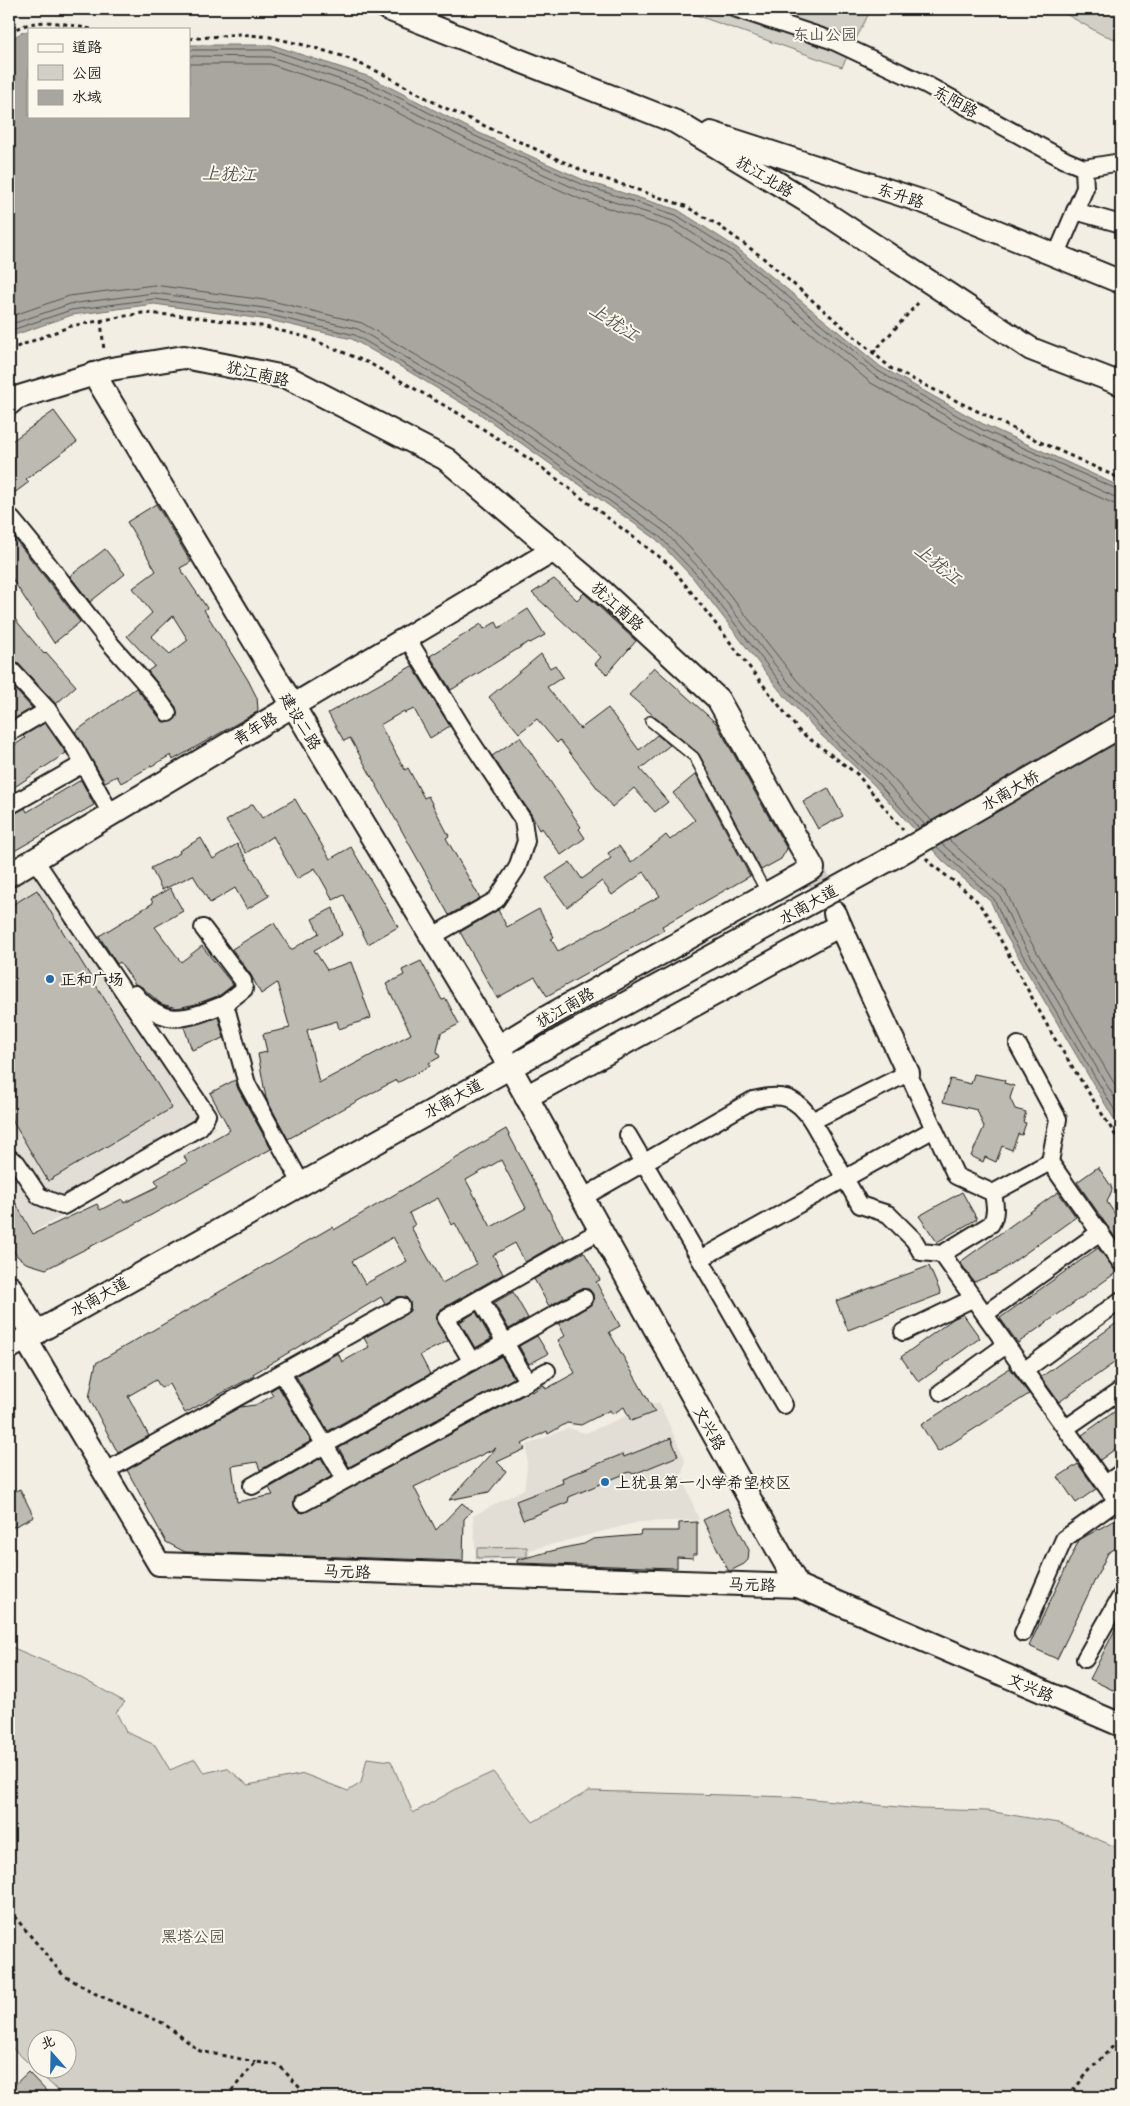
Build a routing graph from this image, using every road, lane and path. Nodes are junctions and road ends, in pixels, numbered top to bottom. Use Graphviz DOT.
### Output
graph roads {
  1 [pos="388,9"];
  2 [pos="737,9"];
  3 [pos="83,28"];
  4 [pos="9,32"];
  5 [pos="190,39"];
  6 [pos="676,122"];
  7 [pos="1121,162"];
  8 [pos="1084,168"];
  9 [pos="1075,211"];
  10 [pos="1121,224"];
  11 [pos="1056,256"];
  12 [pos="1121,282"];
  13 [pos="918,303"];
  14 [pos="101,320"];
  15 [pos="872,353"];
  16 [pos="99,367"];
  17 [pos="1121,384"];
  18 [pos="9,404"];
  19 [pos="1121,479"];
  20 [pos="9,516"];
  21 [pos="554,550"];
  22 [pos="407,638"];
  23 [pos="9,668"];
  24 [pos="292,706"];
  25 [pos="48,710"];
  26 [pos="168,713"];
  27 [pos="650,722"];
  28 [pos="1121,726"];
  29 [pos="9,733"];
  30 [pos="84,764"];
  31 [pos="9,806"];
  32 [pos="112,814"];
  33 [pos="899,854"];
  34 [pos="35,860"];
  35 [pos="9,876"];
  36 [pos="767,894"];
  37 [pos="203,928"];
  38 [pos="431,937"];
  39 [pos="93,945"];
  40 [pos="225,1004"];
  41 [pos="1018,1045"];
  42 [pos="498,1047"];
  43 [pos="510,1067"];
  44 [pos="908,1073"];
  45 [pos="526,1097"];
  46 [pos="812,1121"];
  47 [pos="934,1129"];
  48 [pos="628,1135"];
  49 [pos="9,1158"];
  50 [pos="644,1162"];
  51 [pos="1050,1162"];
  52 [pos="845,1179"];
  53 [pos="301,1183"];
  54 [pos="993,1193"];
  55 [pos="582,1198"];
  56 [pos="601,1230"];
  57 [pos="1100,1232"];
  58 [pos="942,1254"];
  59 [pos="700,1259"];
  60 [pos="1121,1263"];
  61 [pos="9,1289"];
  62 [pos="584,1298"];
  63 [pos="974,1298"];
  64 [pos="480,1299"];
  65 [pos="1121,1300"];
  66 [pos="401,1306"];
  67 [pos="985,1314"];
  68 [pos="903,1332"];
  69 [pos="19,1337"];
  70 [pos="506,1343"];
  71 [pos="1006,1345"];
  72 [pos="472,1362"];
  73 [pos="1025,1370"];
  74 [pos="547,1371"];
  75 [pos="282,1373"];
  76 [pos="528,1381"];
  77 [pos="1121,1390"];
  78 [pos="941,1392"];
  79 [pos="784,1405"];
  80 [pos="1066,1428"];
  81 [pos="325,1446"];
  82 [pos="104,1472"];
  83 [pos="1121,1473"];
  84 [pos="345,1479"];
  85 [pos="1105,1484"];
  86 [pos="252,1486"];
  87 [pos="303,1503"];
  88 [pos="1119,1504"];
  89 [pos="798,1586"];
  90 [pos="1121,1596"];
  91 [pos="1023,1633"];
  92 [pos="1085,1659"];
  93 [pos="1121,1726"];
  94 [pos="9,1910"];
  95 [pos="1121,2038"];
  96 [pos="256,2062"];
  97 [pos="226,2097"];
  98 [pos="308,2097"];
  99 [pos="1068,2097"];
  1 -- 6 [label="street, 犹江北路"];
  2 -- 8 [label="street, 东阳路"];
  3 -- 4 [label="path"];
  5 -- 15 [label="path"];
  6 -- 11 [label="street, 东升路"];
  6 -- 17 [label="street, 犹江北路"];
  7 -- 8 [label="street"];
  8 -- 9 [label="street"];
  9 -- 10 [label="street"];
  9 -- 11 [label="street"];
  11 -- 12 [label="street, 东升路"];
  13 -- 15 [label="path"];
  14 -- 16 [label="path"];
  15 -- 19 [label="path"];
  16 -- 18 [label="street, 犹江南路"];
  16 -- 21 [label="street, 犹江南路"];
  16 -- 24 [label="street, 建设二路"];
  20 -- 26 [label="street"];
  21 -- 22 [label="street, 青年路"];
  21 -- 36 [label="street, 犹江南路"];
  22 -- 24 [label="street, 青年路"];
  22 -- 38 [label="street"];
  23 -- 25 [label="street"];
  24 -- 32 [label="street, 青年路"];
  24 -- 38 [label="street, 建设二路"];
  25 -- 29 [label="street"];
  25 -- 30 [label="street"];
  27 -- 36 [label="lane"];
  28 -- 33 [label="street, 水南大桥, bridge"];
  30 -- 31 [label="street"];
  30 -- 32 [label="street"];
  32 -- 34 [label="street, 青年路"];
  33 -- 43 [label="street, 水南大道, bridge"];
  34 -- 35 [label="street, 青年路"];
  34 -- 39 [label="street"];
  36 -- 42 [label="street, 犹江南路"];
  37 -- 40 [label="street"];
  38 -- 42 [label="street, 建设二路"];
  39 -- 40 [label="street"];
  39 -- 49 [label="street"];
  40 -- 53 [label="street"];
  41 -- 51 [label="street"];
  42 -- 43 [label="street, 建设二路"];
  43 -- 45 [label="street, 文兴路"];
  43 -- 53 [label="street, 水南大道"];
  44 -- 45 [label="street"];
  44 -- 46 [label="street"];
  44 -- 47 [label="street"];
  45 -- 55 [label="street, 文兴路"];
  46 -- 50 [label="street"];
  46 -- 52 [label="street"];
  47 -- 52 [label="street"];
  47 -- 54 [label="street"];
  48 -- 50 [label="street"];
  50 -- 55 [label="street"];
  50 -- 59 [label="street"];
  51 -- 54 [label="street"];
  51 -- 57 [label="street"];
  52 -- 58 [label="street"];
  52 -- 59 [label="street"];
  53 -- 69 [label="street, 水南大道"];
  54 -- 58 [label="street"];
  55 -- 56 [label="street, 文兴路"];
  56 -- 64 [label="street"];
  56 -- 89 [label="street, 文兴路"];
  57 -- 60 [label="street"];
  57 -- 67 [label="street"];
  58 -- 63 [label="street"];
  59 -- 79 [label="street"];
  61 -- 69 [label="main road"];
  62 -- 70 [label="street"];
  63 -- 67 [label="street"];
  63 -- 68 [label="street"];
  64 -- 70 [label="street"];
  64 -- 72 [label="street"];
  65 -- 73 [label="street"];
  66 -- 75 [label="street"];
  67 -- 71 [label="street"];
  69 -- 82 [label="street, 马元路"];
  70 -- 72 [label="street"];
  70 -- 76 [label="street"];
  71 -- 73 [label="street"];
  71 -- 78 [label="street"];
  72 -- 81 [label="street"];
  73 -- 80 [label="street"];
  74 -- 76 [label="street"];
  75 -- 81 [label="street"];
  75 -- 82 [label="street"];
  76 -- 84 [label="street"];
  77 -- 80 [label="street"];
  80 -- 85 [label="street"];
  81 -- 84 [label="street"];
  81 -- 86 [label="street"];
  82 -- 89 [label="street, 马元路"];
  83 -- 85 [label="street"];
  84 -- 87 [label="street"];
  85 -- 88 [label="street"];
  88 -- 91 [label="street"];
  89 -- 93 [label="street, 文兴路"];
  90 -- 92 [label="street"];
  94 -- 96 [label="path"];
  95 -- 99 [label="path"];
  96 -- 97 [label="path"];
  96 -- 98 [label="path"];
}
